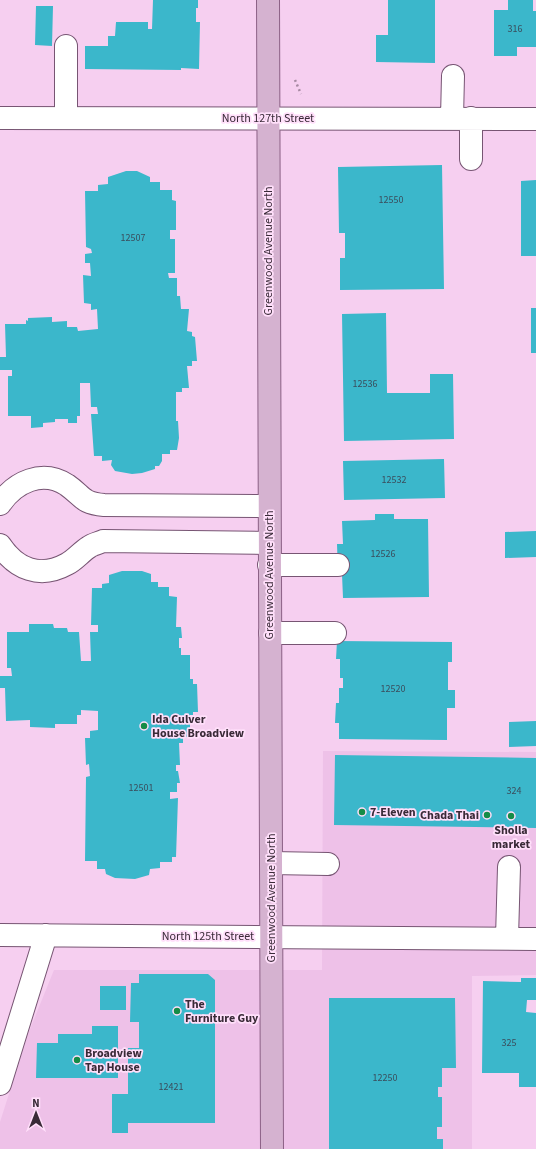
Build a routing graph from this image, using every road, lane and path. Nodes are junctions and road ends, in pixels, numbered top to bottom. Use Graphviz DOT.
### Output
graph roads {
  1 [pos="268,0"];
  2 [pos="66,46"];
  3 [pos="453,76"];
  4 [pos="0,118"];
  5 [pos="66,118"];
  6 [pos="267,118"];
  7 [pos="462,118"];
  8 [pos="536,119"];
  9 [pos="471,159"];
  10 [pos="0,504"];
  11 [pos="269,506"];
  12 [pos="269,543"];
  13 [pos="0,545"];
  14 [pos="270,565"];
  15 [pos="338,565"];
  16 [pos="270,633"];
  17 [pos="335,633"];
  18 [pos="271,863"];
  19 [pos="328,864"];
  20 [pos="509,866"];
  21 [pos="0,935"];
  22 [pos="46,935"];
  23 [pos="271,937"];
  24 [pos="507,938"];
  25 [pos="536,939"];
  26 [pos="0,1084"];
  27 [pos="272,1149"];
  1 -- 6 [label="main road, Greenwood Avenue North"];
  2 -- 5 [label="street"];
  3 -- 7 [label="street"];
  4 -- 5 [label="street, North 127th Street"];
  5 -- 6 [label="street, North 127th Street"];
  6 -- 7 [label="street, North 127th Street"];
  6 -- 11 [label="main road, Greenwood Avenue North"];
  7 -- 8 [label="street, North 127th Street"];
  7 -- 9 [label="street"];
  10 -- 11 [label="street"];
  11 -- 12 [label="main road, Greenwood Avenue North"];
  12 -- 13 [label="street"];
  12 -- 14 [label="main road, Greenwood Avenue North"];
  14 -- 15 [label="street"];
  14 -- 16 [label="main road, Greenwood Avenue North"];
  16 -- 17 [label="street"];
  16 -- 18 [label="main road, Greenwood Avenue North"];
  18 -- 19 [label="street"];
  18 -- 23 [label="main road, Greenwood Avenue North"];
  20 -- 24 [label="street"];
  21 -- 22 [label="street, North 125th Street"];
  22 -- 23 [label="street, North 125th Street"];
  22 -- 26 [label="street"];
  23 -- 24 [label="street, North 125th Street"];
  23 -- 27 [label="main road, Greenwood Avenue North"];
  24 -- 25 [label="street, North 125th Street"];
}
